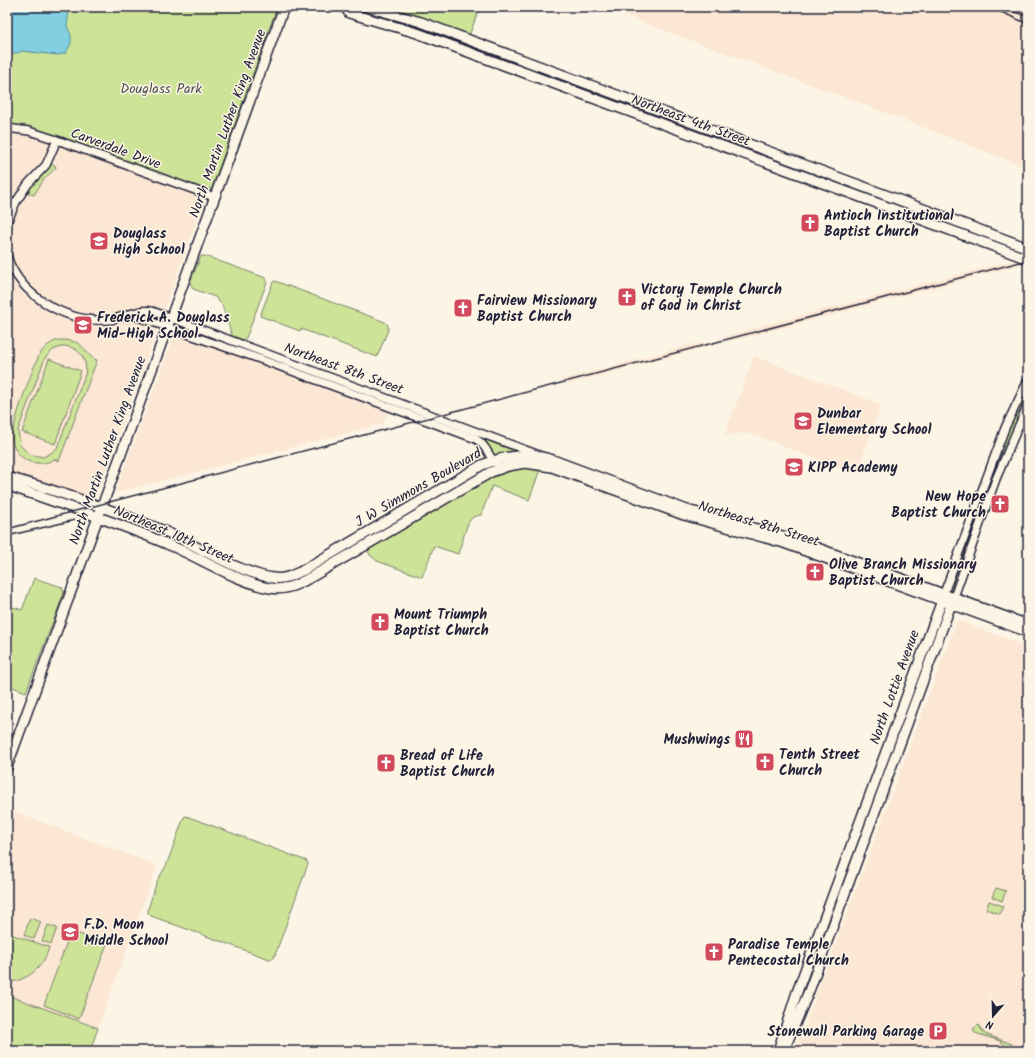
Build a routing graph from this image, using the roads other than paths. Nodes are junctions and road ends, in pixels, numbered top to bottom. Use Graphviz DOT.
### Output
graph roads {
  1 [pos="284,7"];
  2 [pos="345,7"];
  3 [pos="367,7"];
  4 [pos="614,93"];
  5 [pos="610,105"];
  6 [pos="681,118"];
  7 [pos="7,128"];
  8 [pos="677,130"];
  9 [pos="57,140"];
  10 [pos="214,197"];
  11 [pos="7,223"];
  12 [pos="1028,248"];
  13 [pos="7,256"];
  14 [pos="1028,259"];
  15 [pos="169,322"];
  16 [pos="1028,380"];
  17 [pos="1028,404"];
  18 [pos="547,458"];
  19 [pos="493,461"];
  20 [pos="503,467"];
  21 [pos="572,471"];
  22 [pos="7,477"];
  23 [pos="7,485"];
  24 [pos="101,508"];
  25 [pos="97,518"];
  26 [pos="285,578"];
  27 [pos="285,588"];
  28 [pos="943,597"];
  29 [pos="952,600"];
  30 [pos="1028,625"];
  31 [pos="1028,632"];
  32 [pos="7,767"];
  33 [pos="778,1051"];
  34 [pos="784,1051"];
  1 -- 10 [label="main road, North Martin Luther King Avenue"];
  2 -- 5 [label="main road, Northeast 4th Street"];
  3 -- 4 [label="main road, Northeast 4th Street"];
  4 -- 5 [label="main road"];
  4 -- 6 [label="main road, Northeast 4th Street"];
  5 -- 8 [label="main road, Northeast 4th Street"];
  6 -- 8 [label="main road"];
  6 -- 12 [label="main road, Northeast 4th Street"];
  7 -- 9 [label="street, Carverdale Drive"];
  8 -- 14 [label="main road, Northeast 4th Street"];
  9 -- 10 [label="street, Carverdale Drive"];
  9 -- 11 [label="street"];
  10 -- 15 [label="main road, North Martin Luther King Avenue"];
  13 -- 15 [label="street, Northeast 8th Street"];
  15 -- 18 [label="street, Northeast 8th Street"];
  15 -- 19 [label="street, Northeast 8th Street"];
  15 -- 24 [label="main road, North Martin Luther King Avenue"];
  16 -- 28 [label="street, North Lottie Avenue"];
  17 -- 29 [label="street, North Lottie Avenue"];
  18 -- 19 [label="main road, J W Simmons Boulevard"];
  18 -- 21 [label="main road, J W Simmons Boulevard"];
  19 -- 20 [label="street, Northeast 8th Street"];
  19 -- 26 [label="main road, J W Simmons Boulevard"];
  20 -- 21 [label="main road, J W Simmons Boulevard"];
  20 -- 27 [label="main road, J W Simmons Boulevard"];
  21 -- 28 [label="main road, Northeast 8th Street"];
  22 -- 24 [label="main road, Northeast 10th Street"];
  23 -- 25 [label="main road, Northeast 10th Street"];
  24 -- 25 [label="main road, North Martin Luther King Avenue"];
  24 -- 26 [label="main road, Northeast 10th Street"];
  25 -- 27 [label="main road, Northeast 10th Street"];
  25 -- 32 [label="main road, North Martin Luther King Avenue"];
  28 -- 29 [label="main road, Northeast 8th Street"];
  28 -- 33 [label="main road, North Lottie Avenue"];
  29 -- 30 [label="main road, Northeast 8th Street"];
  29 -- 31 [label="main road, Northeast 8th Street"];
  29 -- 34 [label="main road, North Lottie Avenue"];
}
